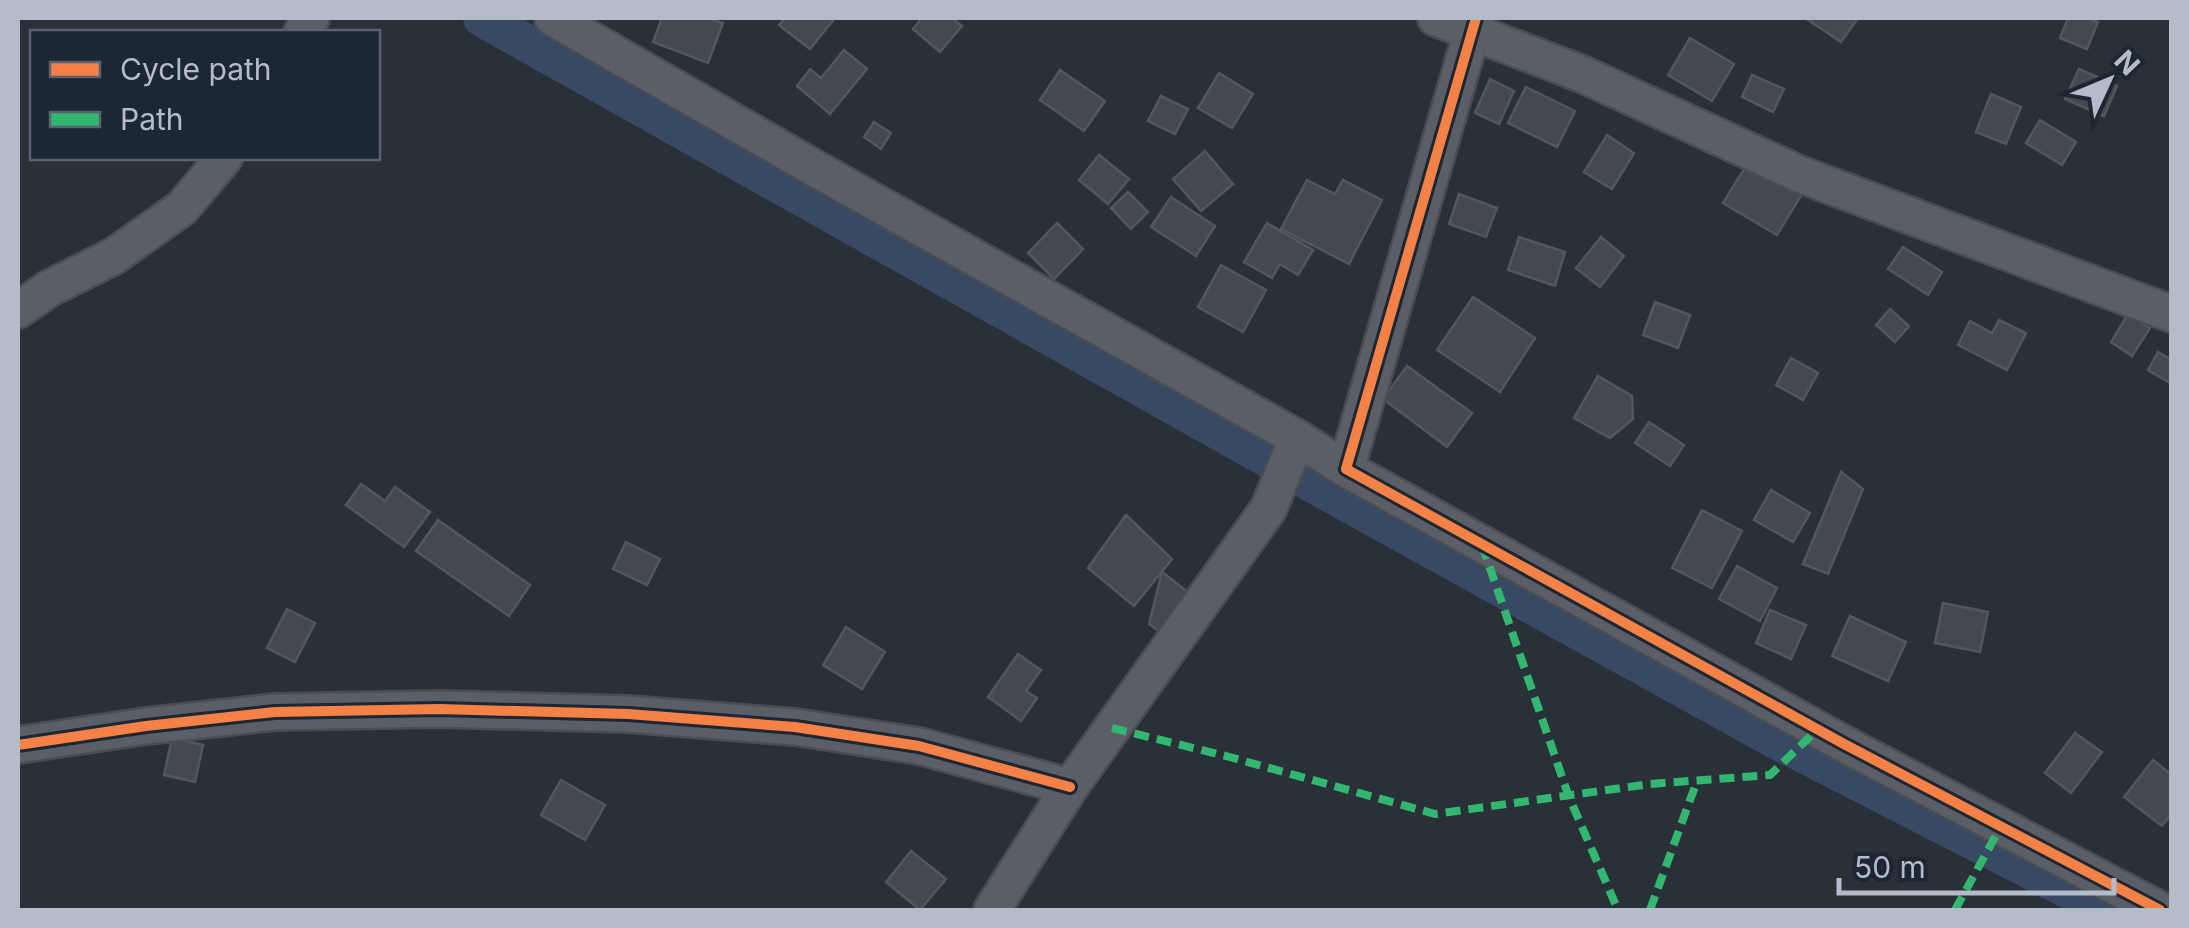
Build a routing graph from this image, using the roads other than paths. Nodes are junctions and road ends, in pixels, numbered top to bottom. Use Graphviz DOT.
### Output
graph roads {
  1 [pos="553,18"];
  2 [pos="1436,18"];
  3 [pos="1474,24"];
  4 [pos="222,160"];
  5 [pos="18,310"];
  6 [pos="2172,314"];
  7 [pos="1297,438"];
  8 [pos="1346,469"];
  9 [pos="18,744"];
  10 [pos="1070,787"];
  11 [pos="992,910"];
  12 [pos="2160,910"];
  1 -- 7 [label="street"];
  2 -- 3 [label="street"];
  3 -- 6 [label="street"];
  3 -- 8 [label="street"];
  4 -- 5 [label="street"];
  7 -- 8 [label="street"];
  7 -- 10 [label="street"];
  8 -- 12 [label="street"];
  9 -- 10 [label="street"];
  10 -- 11 [label="street"];
}
